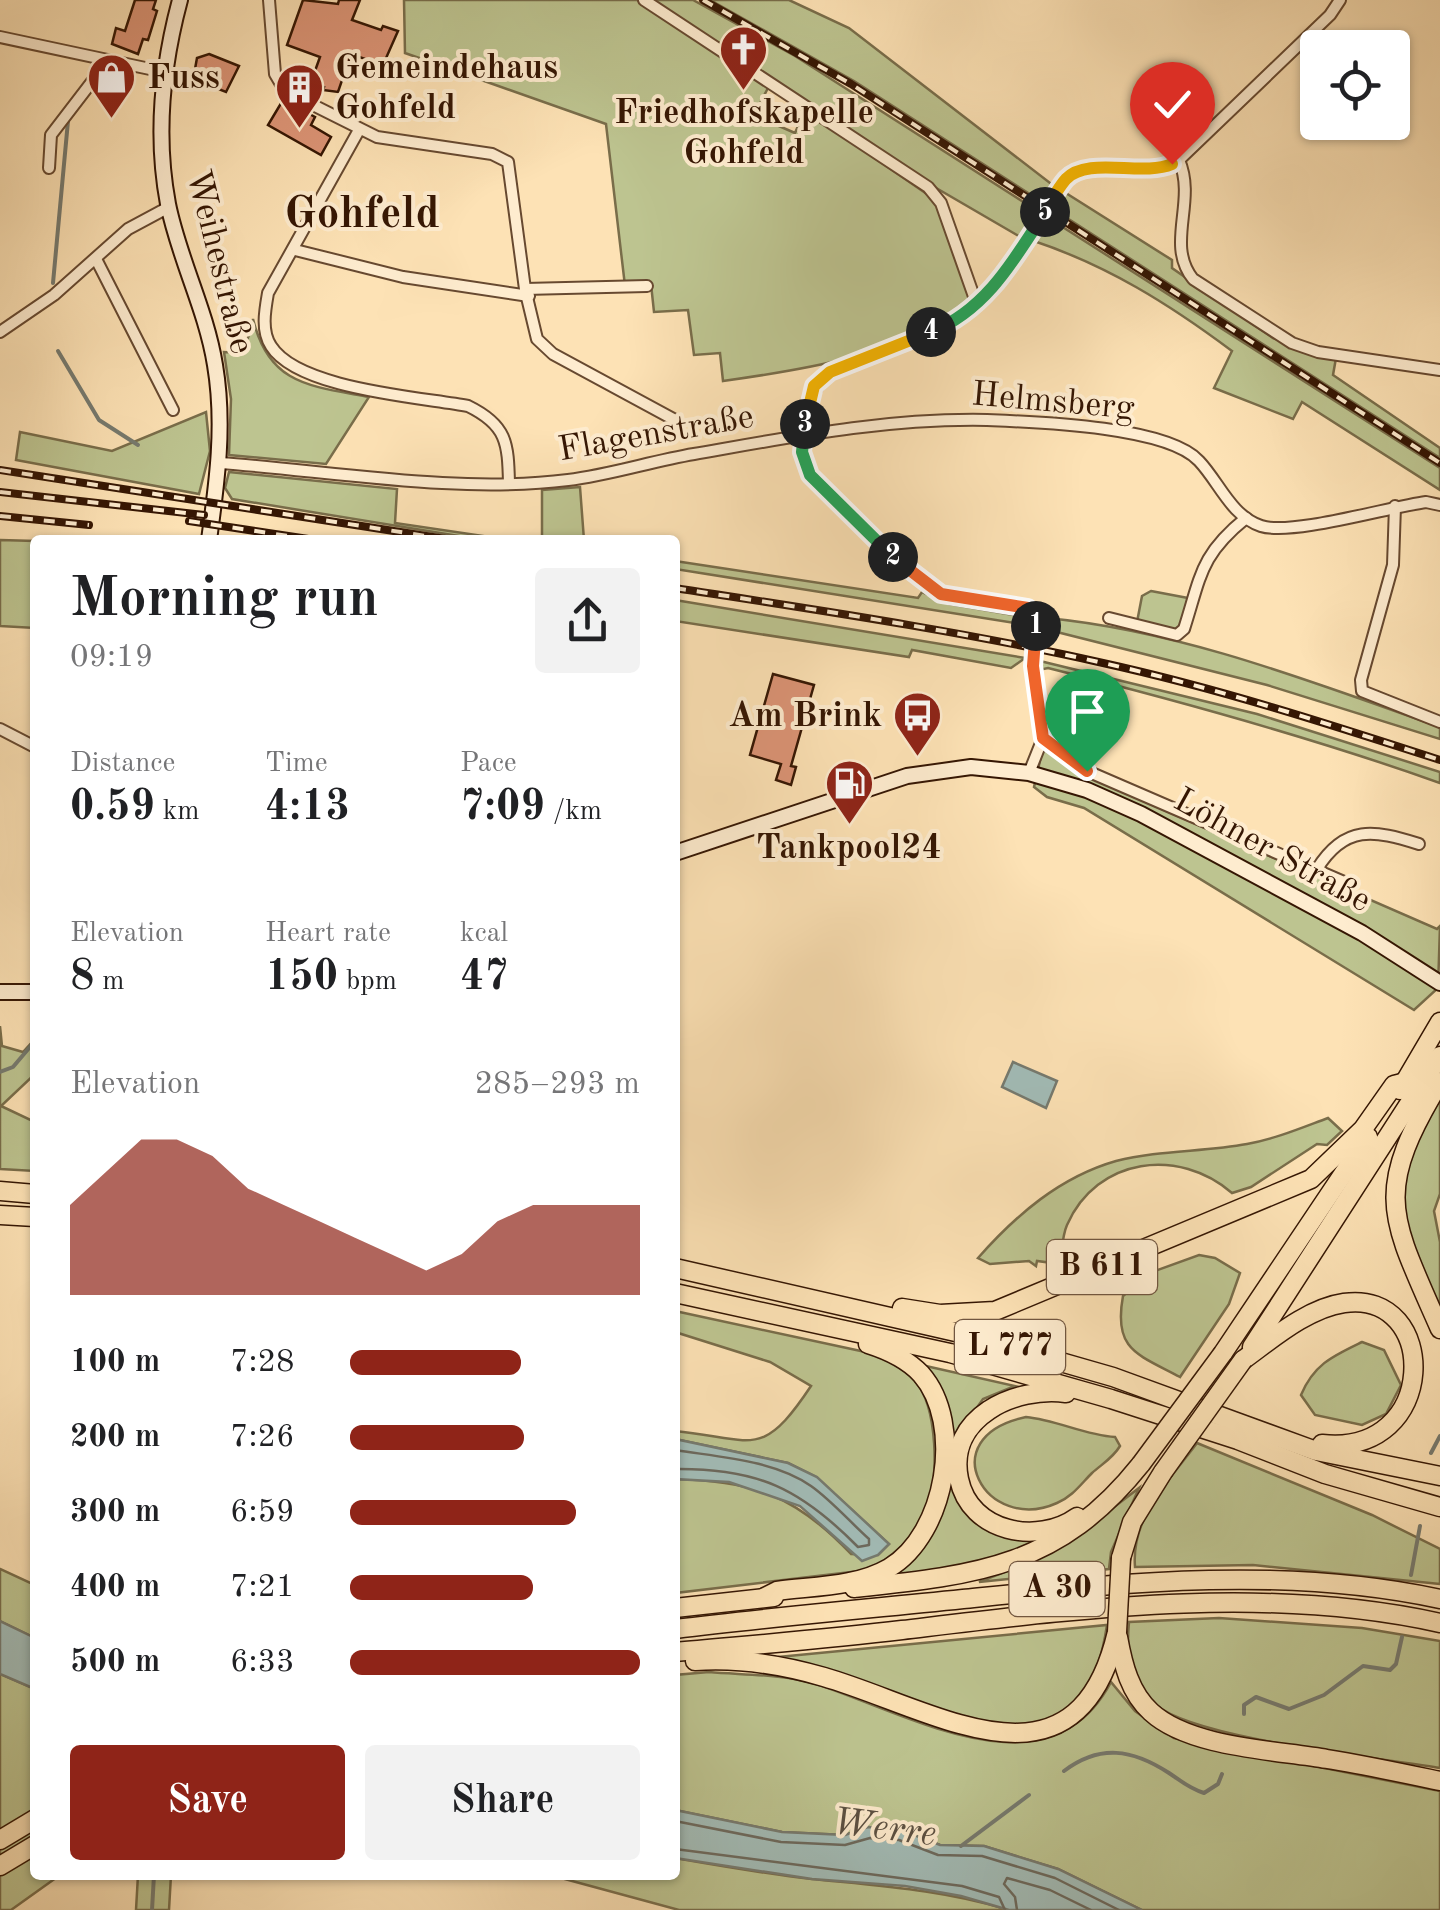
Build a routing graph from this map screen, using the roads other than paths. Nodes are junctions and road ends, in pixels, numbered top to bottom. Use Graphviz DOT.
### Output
graph roads {
  1 [pos="180,0"];
  2 [pos="270,0"];
  3 [pos="644,0"];
  4 [pos="1340,0"];
  5 [pos="0,37"];
  6 [pos="107,62"];
  7 [pos="164,72"];
  8 [pos="359,130"];
  9 [pos="1179,160"];
  10 [pos="49,168"];
  11 [pos="169,207"];
  12 [pos="295,250"];
  13 [pos="96,259"];
  14 [pos="647,286"];
  15 [pos="527,292"];
  16 [pos="977,306"];
  17 [pos="0,332"];
  18 [pos="1440,370"];
  19 [pos="174,410"];
  20 [pos="674,420"];
  21 [pos="804,434"];
  22 [pos="220,462"];
  23 [pos="509,483"];
  24 [pos="1440,505"];
  25 [pos="1395,506"];
  26 [pos="1246,518"];
  27 [pos="209,535"];
  28 [pos="1109,618"];
  29 [pos="1440,722"];
  30 [pos="0,729"];
  31 [pos="1043,738"];
  32 [pos="30,744"];
  33 [pos="1028,773"];
  34 [pos="1419,844"];
  35 [pos="680,850"];
  36 [pos="1317,869"];
  37 [pos="1351,886"];
  38 [pos="1436,980"];
  39 [pos="0,992"];
  40 [pos="30,992"];
  41 [pos="1440,1022"];
  42 [pos="1440,1056"];
  43 [pos="1406,1082"];
  44 [pos="1440,1082"];
  45 [pos="0,1191"];
  46 [pos="30,1194"];
  47 [pos="0,1215"];
  48 [pos="30,1218"];
  49 [pos="680,1269"];
  50 [pos="750,1282"];
  51 [pos="680,1294"];
  52 [pos="750,1307"];
  53 [pos="1440,1329"];
  54 [pos="1244,1360"];
  55 [pos="1111,1399"];
  56 [pos="1264,1431"];
  57 [pos="1141,1464"];
  58 [pos="1440,1476"];
  59 [pos="1440,1507"];
  60 [pos="765,1598"];
  61 [pos="1440,1600"];
  62 [pos="680,1607"];
  63 [pos="1440,1624"];
  64 [pos="680,1628"];
  65 [pos="1117,1632"];
  66 [pos="680,1651"];
  67 [pos="680,1663"];
  68 [pos="1440,1780"];
  69 [pos="30,1822"];
  70 [pos="0,1840"];
  71 [pos="30,1848"];
  72 [pos="0,1866"];
  1 -- 7 [label="main road, Weihestraße"];
  2 -- 8 [label="street"];
  3 -- 16 [label="street"];
  4 -- 9 [label="street"];
  5 -- 6 [label="street"];
  6 -- 7 [label="street"];
  6 -- 10 [label="street"];
  7 -- 11 [label="main road, Weihestraße"];
  8 -- 12 [label="street"];
  8 -- 15 [label="street"];
  9 -- 16 [label="street, bridge"];
  9 -- 18 [label="street"];
  11 -- 13 [label="street"];
  11 -- 22 [label="main road, Weihestraße"];
  12 -- 15 [label="street"];
  12 -- 23 [label="street"];
  13 -- 17 [label="street"];
  13 -- 19 [label="street"];
  14 -- 15 [label="street"];
  15 -- 20 [label="street"];
  16 -- 21 [label="street"];
  21 -- 23 [label="street, Flagenstraße"];
  21 -- 26 [label="street, Helmsberg"];
  21 -- 31 [label="street, Flagenstraße"];
  22 -- 23 [label="street, Flagenstraße"];
  22 -- 27 [label="main road, Weihestraße"];
  24 -- 25 [label="street"];
  25 -- 26 [label="street"];
  25 -- 29 [label="street"];
  26 -- 28 [label="street"];
  30 -- 32 [label="street"];
  31 -- 33 [label="street"];
  31 -- 36 [label="street"];
  33 -- 35 [label="main road, Löhner Straße"];
  33 -- 38 [label="main road, Löhner Straße"];
  34 -- 36 [label="street"];
  36 -- 37 [label="street"];
  39 -- 40 [label="main road"];
  41 -- 43 [label="highway, B 611"];
  42 -- 54 [label="highway"];
  43 -- 50 [label="highway, B 611"];
  43 -- 57 [label="highway, bridge"];
  44 -- 53 [label="highway"];
  45 -- 46 [label="highway"];
  47 -- 48 [label="highway"];
  49 -- 50 [label="highway, L 777"];
  50 -- 56 [label="highway, L 777"];
  51 -- 52 [label="highway, L 777"];
  52 -- 55 [label="highway, L 777"];
  52 -- 60 [label="highway"];
  54 -- 56 [label="highway"];
  54 -- 65 [label="highway, bridge"];
  55 -- 57 [label="highway"];
  55 -- 59 [label="highway, L 777"];
  56 -- 58 [label="highway, L 777"];
  57 -- 60 [label="highway"];
  60 -- 62 [label="highway"];
  61 -- 64 [label="highway, A 30"];
  63 -- 66 [label="highway, A 30"];
  65 -- 67 [label="highway"];
  65 -- 68 [label="highway"];
  69 -- 70 [label="highway"];
  71 -- 72 [label="highway"];
}
